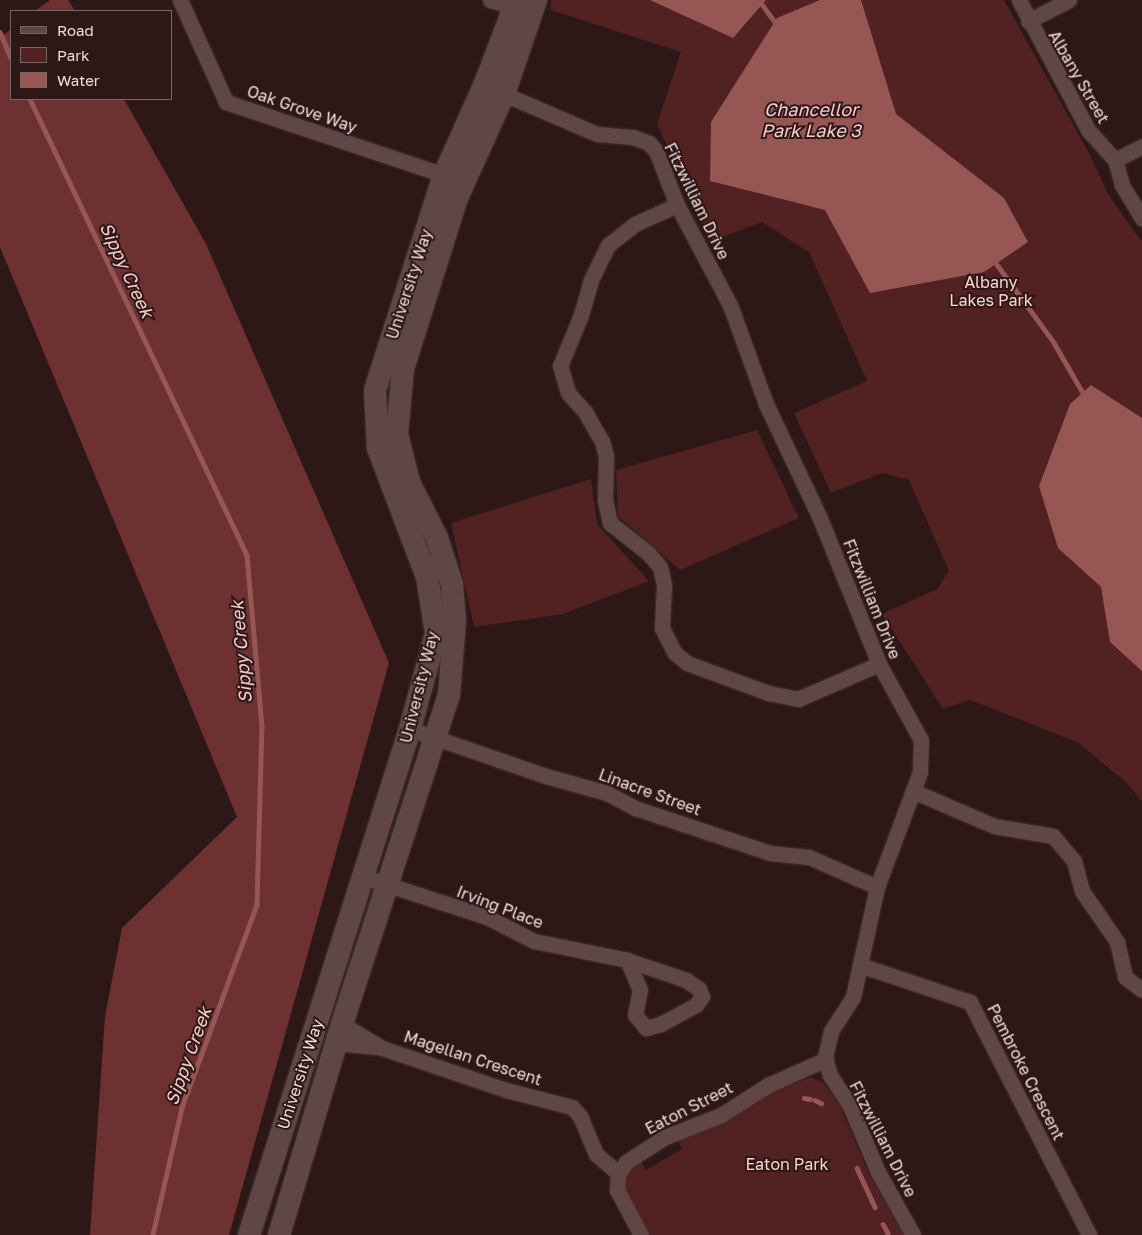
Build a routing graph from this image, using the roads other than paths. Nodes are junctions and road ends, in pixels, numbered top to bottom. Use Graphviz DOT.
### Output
graph roads {
  1 [pos="180,0"];
  2 [pos="490,0"];
  3 [pos="1019,0"];
  4 [pos="1069,0"];
  5 [pos="525,5"];
  6 [pos="1028,20"];
  7 [pos="494,90"];
  8 [pos="1142,146"];
  9 [pos="1115,160"];
  10 [pos="444,176"];
  11 [pos="677,205"];
  12 [pos="1142,218"];
  13 [pos="879,664"];
  14 [pos="410,729"];
  15 [pos="437,737"];
  16 [pos="913,791"];
  17 [pos="364,877"];
  18 [pos="386,885"];
  19 [pos="877,887"];
  20 [pos="627,960"];
  21 [pos="860,965"];
  22 [pos="1142,990"];
  23 [pos="315,1026"];
  24 [pos="339,1034"];
  25 [pos="827,1066"];
  26 [pos="621,1169"];
  27 [pos="249,1235"];
  28 [pos="279,1235"];
  29 [pos="641,1235"];
  30 [pos="913,1235"];
  31 [pos="1089,1235"];
  1 -- 10 [label="street, Oak Grove Way"];
  2 -- 5 [label="street"];
  3 -- 6 [label="street, Albany Street"];
  4 -- 6 [label="street"];
  5 -- 7 [label="street, University Way"];
  6 -- 9 [label="street, Albany Street"];
  7 -- 10 [label="street, University Way"];
  7 -- 11 [label="street, Fitzwilliam Drive"];
  7 -- 15 [label="street, University Way"];
  8 -- 9 [label="street"];
  9 -- 12 [label="street, Albany Street"];
  10 -- 14 [label="street, University Way"];
  11 -- 13 [label="street, Fitzwilliam Drive"];
  11 -- 13 [label="street"];
  13 -- 16 [label="street, Fitzwilliam Drive"];
  14 -- 15 [label="street, Linacre Street"];
  14 -- 17 [label="street, University Way"];
  15 -- 18 [label="street, University Way"];
  15 -- 19 [label="street, Linacre Street"];
  16 -- 19 [label="street, Fitzwilliam Drive"];
  16 -- 22 [label="street"];
  17 -- 18 [label="street, Irving Place"];
  17 -- 23 [label="street, University Way"];
  18 -- 20 [label="street, Irving Place"];
  18 -- 24 [label="street, University Way"];
  19 -- 21 [label="street, Fitzwilliam Drive"];
  20 -- 20 [label="street, Irving Place"];
  21 -- 25 [label="street, Fitzwilliam Drive"];
  21 -- 31 [label="street, Pembroke Crescent"];
  23 -- 24 [label="street"];
  23 -- 27 [label="street, University Way"];
  24 -- 26 [label="street, Magellan Crescent"];
  24 -- 28 [label="street, University Way"];
  25 -- 26 [label="street, Eaton Street"];
  25 -- 30 [label="street, Fitzwilliam Drive"];
  26 -- 29 [label="street"];
}
